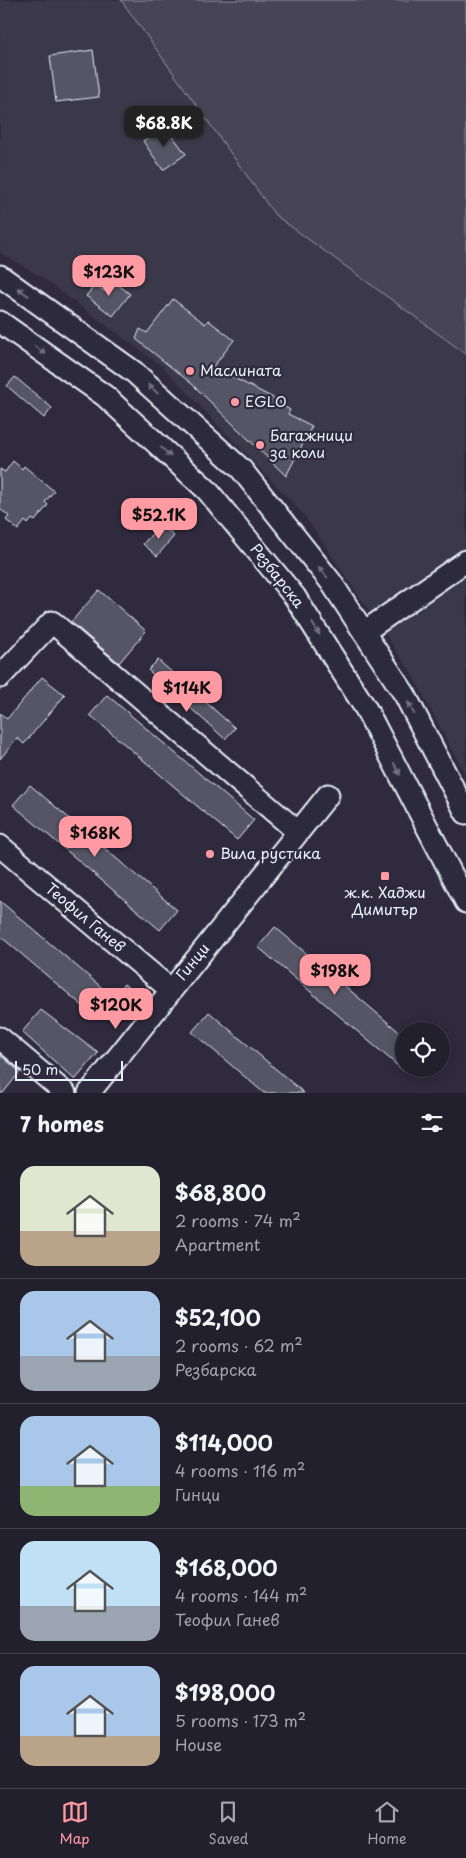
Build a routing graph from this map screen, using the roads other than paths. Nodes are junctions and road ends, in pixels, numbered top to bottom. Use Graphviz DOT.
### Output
graph roads {
  1 [pos="0,276"];
  2 [pos="0,322"];
  3 [pos="466,560"];
  4 [pos="364,632"];
  5 [pos="0,677"];
  6 [pos="328,794"];
  7 [pos="466,813"];
  8 [pos="298,832"];
  9 [pos="0,846"];
  10 [pos="466,902"];
  11 [pos="171,990"];
  12 [pos="0,1038"];
  13 [pos="65,1093"];
  14 [pos="89,1093"];
  4 -- 1 [label="street, one-way"];
  2 -- 10 [label="street, Резбарска, one-way"];
  3 -- 4 [label="street"];
  7 -- 4 [label="street, one-way"];
  5 -- 8 [label="street"];
  6 -- 8 [label="street, Гинци"];
  8 -- 11 [label="street, Гинци"];
  9 -- 11 [label="street, Теофил Ганев"];
  11 -- 14 [label="street, Гинци"];
  12 -- 13 [label="street"];
}
